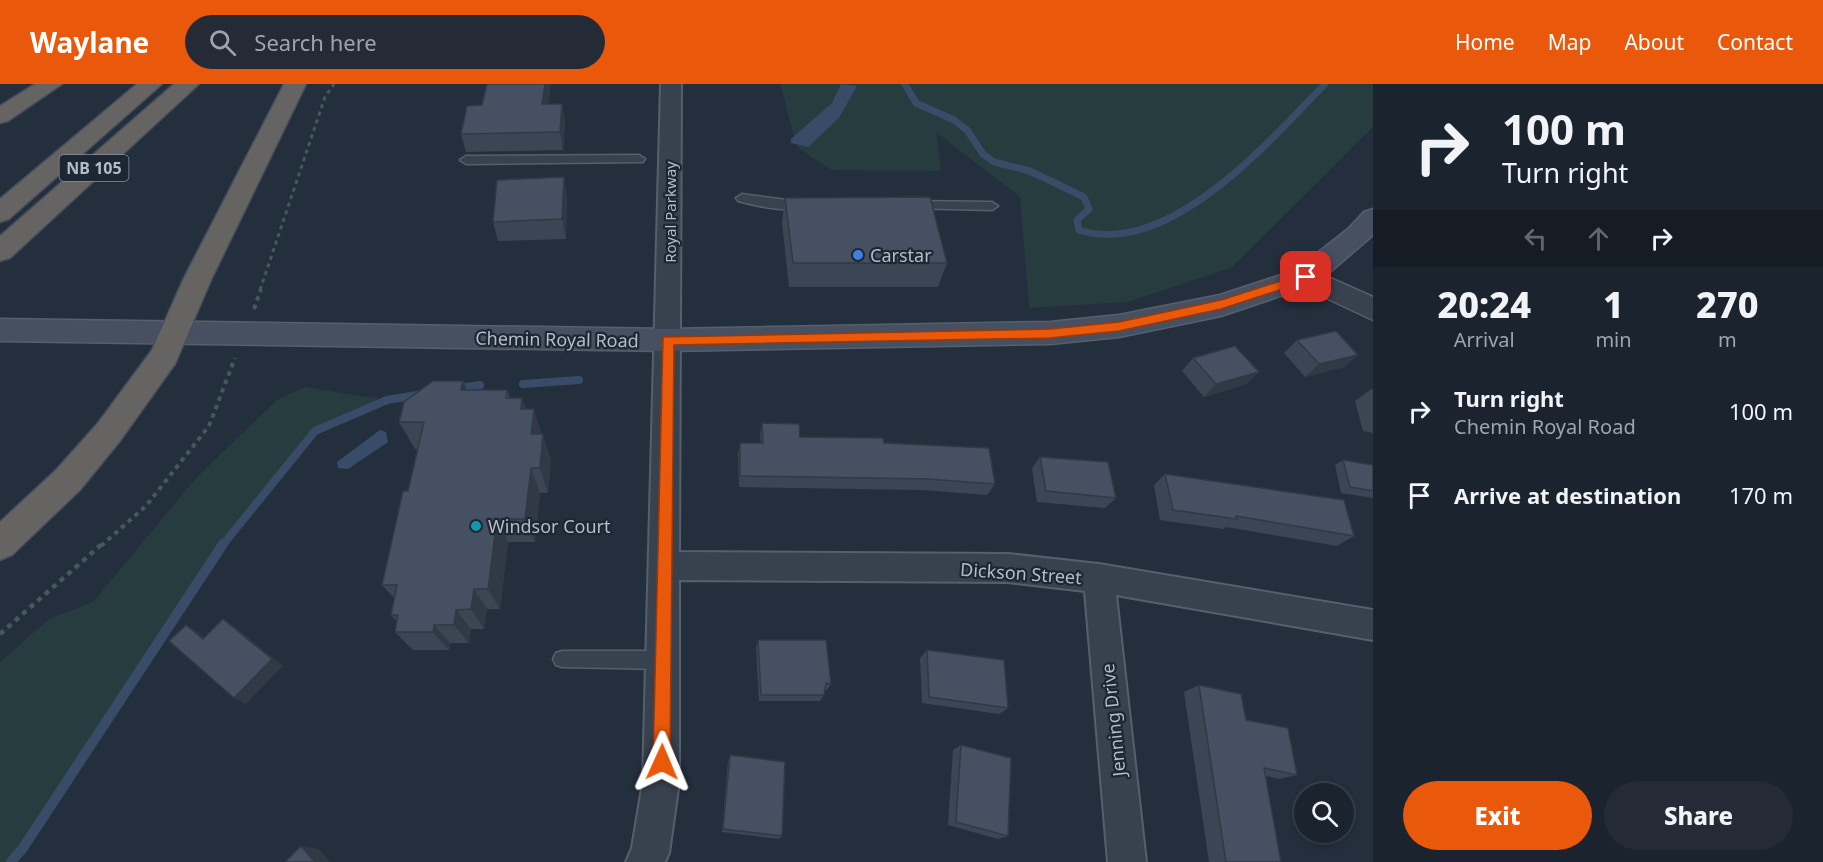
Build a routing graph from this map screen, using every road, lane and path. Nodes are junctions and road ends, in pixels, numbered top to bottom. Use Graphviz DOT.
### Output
graph roads {
  1 [pos="51,84"];
  2 [pos="152,84"];
  3 [pos="188,84"];
  4 [pos="296,84"];
  5 [pos="334,84"];
  6 [pos="670,84"];
  7 [pos="0,116"];
  8 [pos="639,159"];
  9 [pos="466,160"];
  10 [pos="742,198"];
  11 [pos="816,205"];
  12 [pos="898,206"];
  13 [pos="992,206"];
  14 [pos="0,213"];
  15 [pos="1373,218"];
  16 [pos="0,251"];
  17 [pos="1306,277"];
  18 [pos="1373,309"];
  19 [pos="0,330"];
  20 [pos="176,334"];
  21 [pos="244,335"];
  22 [pos="668,340"];
  23 [pos="0,544"];
  24 [pos="664,566"];
  25 [pos="1099,578"];
  26 [pos="1373,625"];
  27 [pos="0,634"];
  28 [pos="562,659"];
  29 [pos="663,660"];
  30 [pos="645,862"];
  31 [pos="1127,862"];
  1 -- 7 [label="highway"];
  2 -- 14 [label="highway, NB 105"];
  3 -- 16 [label="highway, NB 105"];
  4 -- 20 [label="highway"];
  5 -- 21 [label="path"];
  6 -- 22 [label="street, Royal Parkway"];
  8 -- 9 [label="lane"];
  10 -- 11 [label="lane"];
  12 -- 13 [label="lane"];
  15 -- 17 [label="main road, Chemin Royal Road"];
  17 -- 18 [label="street"];
  17 -- 22 [label="main road, Chemin Royal Road"];
  19 -- 20 [label="main road, Chemin Royal Road"];
  20 -- 21 [label="main road, Chemin Royal Road"];
  20 -- 23 [label="highway"];
  21 -- 22 [label="main road, Chemin Royal Road"];
  21 -- 27 [label="path"];
  22 -- 24 [label="street, Royal Parkway"];
  24 -- 25 [label="street, Dickson Street"];
  24 -- 29 [label="street, Royal Parkway"];
  25 -- 26 [label="street, Dickson Street"];
  25 -- 31 [label="street, Jenning Drive"];
  28 -- 29 [label="lane"];
  29 -- 30 [label="street, Royal Parkway"];
}
